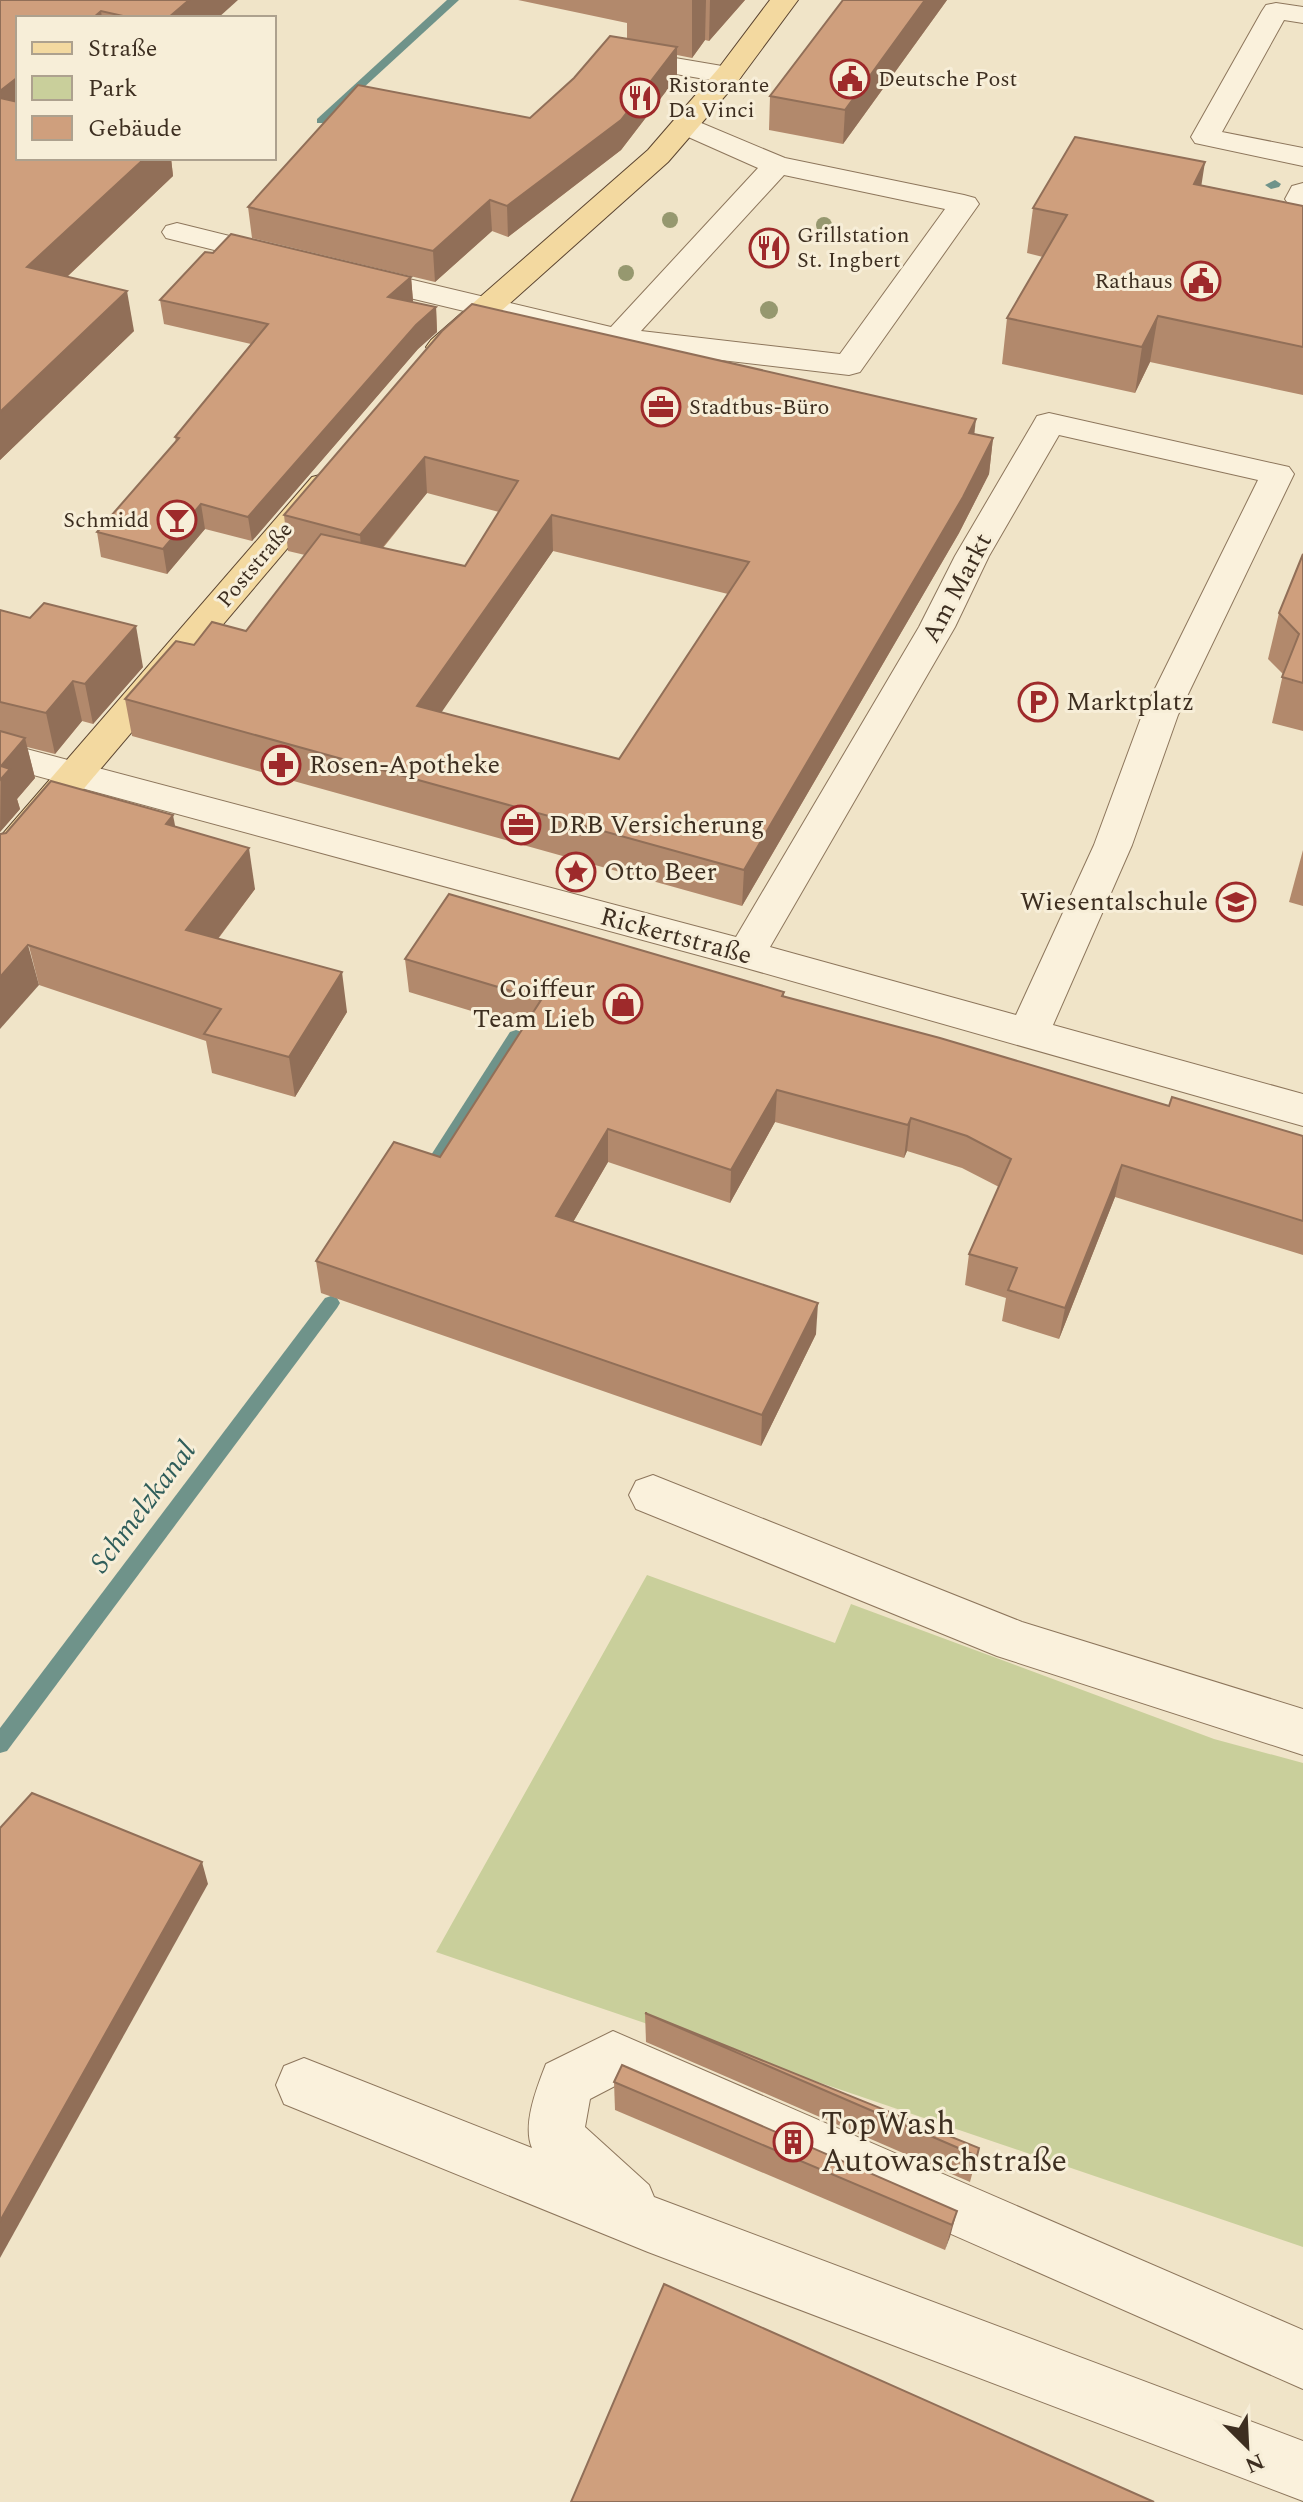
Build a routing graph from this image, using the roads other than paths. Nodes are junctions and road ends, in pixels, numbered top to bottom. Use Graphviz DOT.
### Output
graph roads {
  1 [pos="784,0"];
  2 [pos="1303,15"];
  3 [pos="608,55"];
  4 [pos="728,75"];
  5 [pos="687,126"];
  6 [pos="1303,157"];
  7 [pos="777,165"];
  8 [pos="1303,192"];
  9 [pos="1303,200"];
  10 [pos="177,232"];
  11 [pos="485,306"];
  12 [pos="618,338"];
  13 [pos="421,370"];
  14 [pos="340,464"];
  15 [pos="1290,477"];
  16 [pos="0,754"];
  17 [pos="77,774"];
  18 [pos="0,862"];
  19 [pos="746,954"];
  20 [pos="1029,1032"];
  21 [pos="1303,1110"];
  22 [pos="653,1495"];
  23 [pos="1303,1732"];
  24 [pos="304,2085"];
  25 [pos="648,2223"];
  26 [pos="1303,2360"];
  27 [pos="1303,2471"];
  1 -- 4 [label="main road"];
  2 -- 6 [label="street"];
  3 -- 4 [label="street"];
  4 -- 5 [label="main road"];
  5 -- 7 [label="street"];
  5 -- 11 [label="main road"];
  7 -- 12 [label="street"];
  7 -- 12 [label="street"];
  8 -- 9 [label="street"];
  10 -- 11 [label="street"];
  11 -- 12 [label="street"];
  11 -- 13 [label="main road"];
  14 -- 17 [label="main road, Poststraße"];
  15 -- 19 [label="street, Am Markt"];
  15 -- 20 [label="street, Am Markt"];
  16 -- 17 [label="street, Rickertstraße"];
  17 -- 18 [label="main road, Poststraße"];
  17 -- 19 [label="street, Rickertstraße"];
  19 -- 20 [label="street, Rickertstraße"];
  20 -- 21 [label="street, Rickertstraße"];
  22 -- 23 [label="street"];
  24 -- 25 [label="street"];
  25 -- 26 [label="street"];
  25 -- 27 [label="street"];
}
